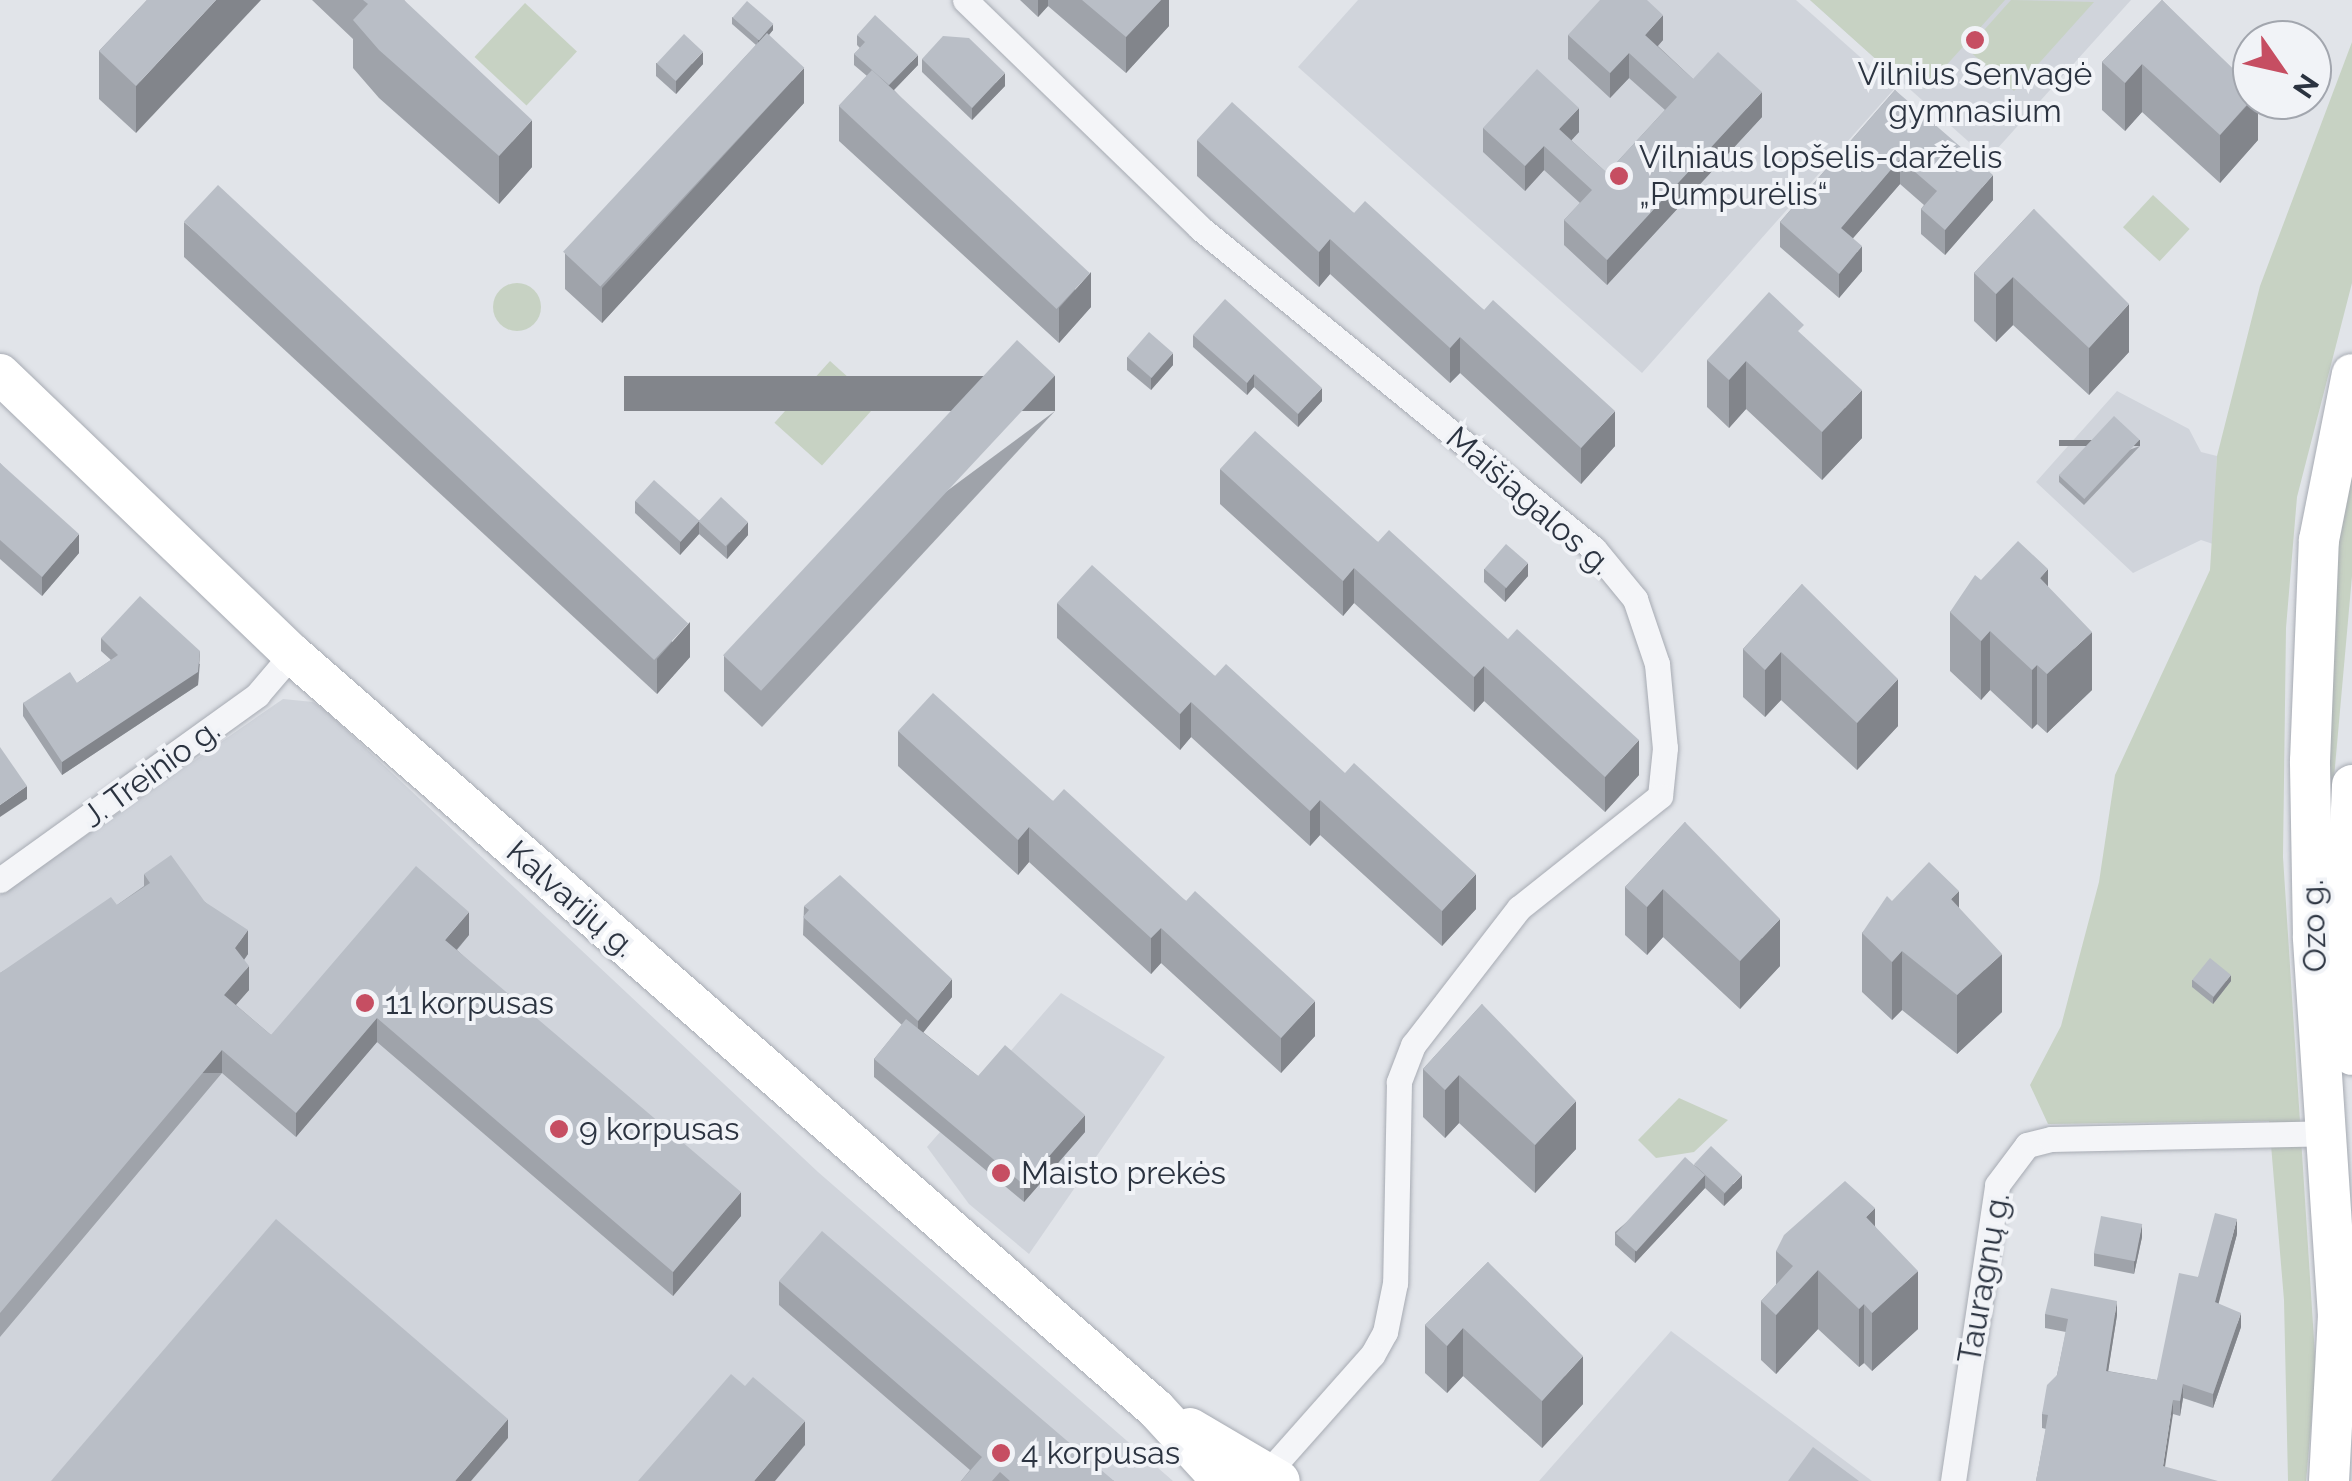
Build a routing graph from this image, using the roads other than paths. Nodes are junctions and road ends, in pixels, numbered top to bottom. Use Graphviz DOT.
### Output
graph roads {
  1 [pos="965,0"];
  2 [pos="0,374"];
  3 [pos="2352,374"];
  4 [pos="292,654"];
  5 [pos="2352,785"];
  6 [pos="0,880"];
  7 [pos="2352,1055"];
  8 [pos="2327,1132"];
  9 [pos="1156,1409"];
  10 [pos="1274,1477"];
  11 [pos="1222,1481"];
  12 [pos="1952,1481"];
  13 [pos="2329,1481"];
  1 -- 10 [label="street, Maišiagalos g."];
  2 -- 4 [label="main road, Kalvarijų g."];
  3 -- 8 [label="main road, Ozo g."];
  4 -- 6 [label="street, J. Treinio g."];
  4 -- 9 [label="main road, Kalvarijų g."];
  5 -- 7 [label="main road, Ozo g."];
  8 -- 12 [label="street, Tauragnų g."];
  8 -- 13 [label="main road, Ozo g."];
  9 -- 10 [label="main road, Kalvarijų g."];
  9 -- 11 [label="main road, Kalvarijų g."];
}
